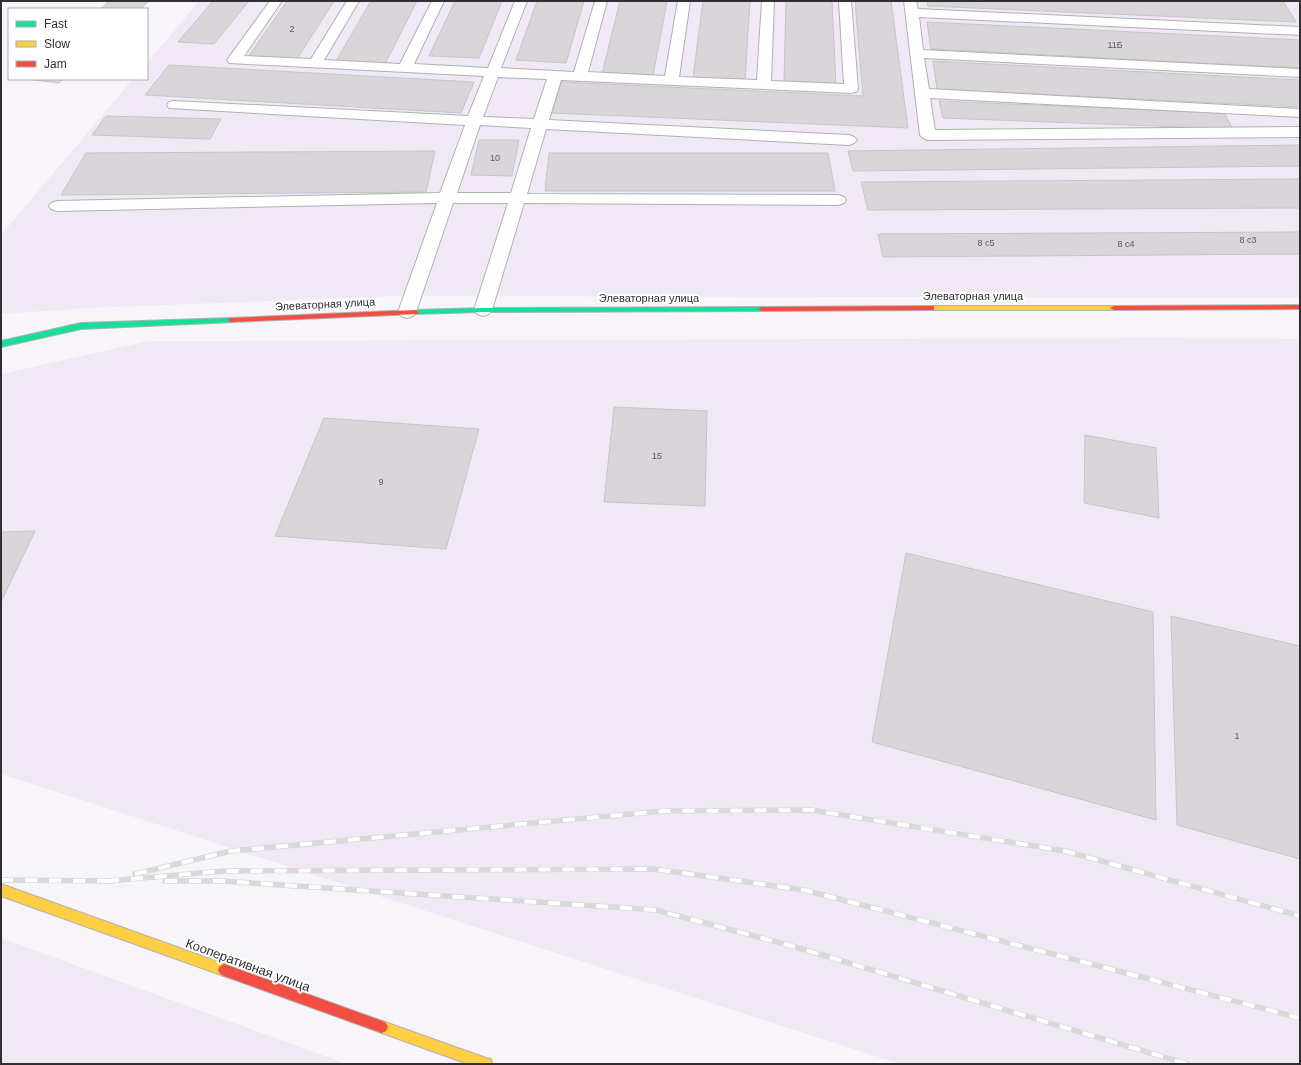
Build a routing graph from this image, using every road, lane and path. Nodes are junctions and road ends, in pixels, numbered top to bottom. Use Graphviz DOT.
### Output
graph roads {
  1 [pos="276,1"];
  2 [pos="352,1"];
  3 [pos="438,1"];
  4 [pos="521,1"];
  5 [pos="600,1"];
  6 [pos="684,1"];
  7 [pos="768,1"];
  8 [pos="845,1"];
  9 [pos="910,7"];
  10 [pos="1300,31"];
  11 [pos="917,54"];
  12 [pos="315,64"];
  13 [pos="405,68"];
  14 [pos="494,72"];
  15 [pos="1300,73"];
  16 [pos="555,75"];
  17 [pos="580,76"];
  18 [pos="671,81"];
  19 [pos="764,85"];
  20 [pos="922,94"];
  21 [pos="174,105"];
  22 [pos="1300,113"];
  23 [pos="474,120"];
  24 [pos="540,124"];
  25 [pos="1300,132"];
  26 [pos="849,140"];
  27 [pos="447,198"];
  28 [pos="517,199"];
  29 [pos="838,200"];
  30 [pos="57,206"];
  31 [pos="1300,307"];
  32 [pos="483,310"];
  33 [pos="406,312"];
  34 [pos="1,344"];
  35 [pos="1,890"];
  36 [pos="486,1064"];
  1 -- 12 [label="lane"];
  2 -- 12 [label="lane"];
  3 -- 13 [label="lane"];
  4 -- 14 [label="lane"];
  5 -- 17 [label="lane"];
  6 -- 18 [label="lane"];
  7 -- 19 [label="lane"];
  8 -- 19 [label="lane"];
  9 -- 10 [label="lane"];
  9 -- 11 [label="lane"];
  11 -- 15 [label="lane"];
  11 -- 20 [label="lane"];
  12 -- 13 [label="lane"];
  13 -- 14 [label="lane"];
  14 -- 16 [label="lane"];
  14 -- 23 [label="lane"];
  16 -- 17 [label="lane"];
  16 -- 24 [label="lane"];
  17 -- 18 [label="lane"];
  18 -- 19 [label="lane"];
  20 -- 22 [label="lane"];
  20 -- 25 [label="lane"];
  21 -- 23 [label="lane"];
  23 -- 24 [label="lane"];
  23 -- 27 [label="lane"];
  24 -- 26 [label="lane"];
  24 -- 28 [label="lane"];
  27 -- 28 [label="lane"];
  27 -- 30 [label="lane"];
  27 -- 33 [label="lane"];
  28 -- 29 [label="lane"];
  28 -- 32 [label="lane"];
  31 -- 32 [label="street, Элеваторная улица"];
  32 -- 33 [label="street, Элеваторная улица"];
  33 -- 34 [label="street, Элеваторная улица"];
  35 -- 36 [label="street, Кооперативная улица"];
}
